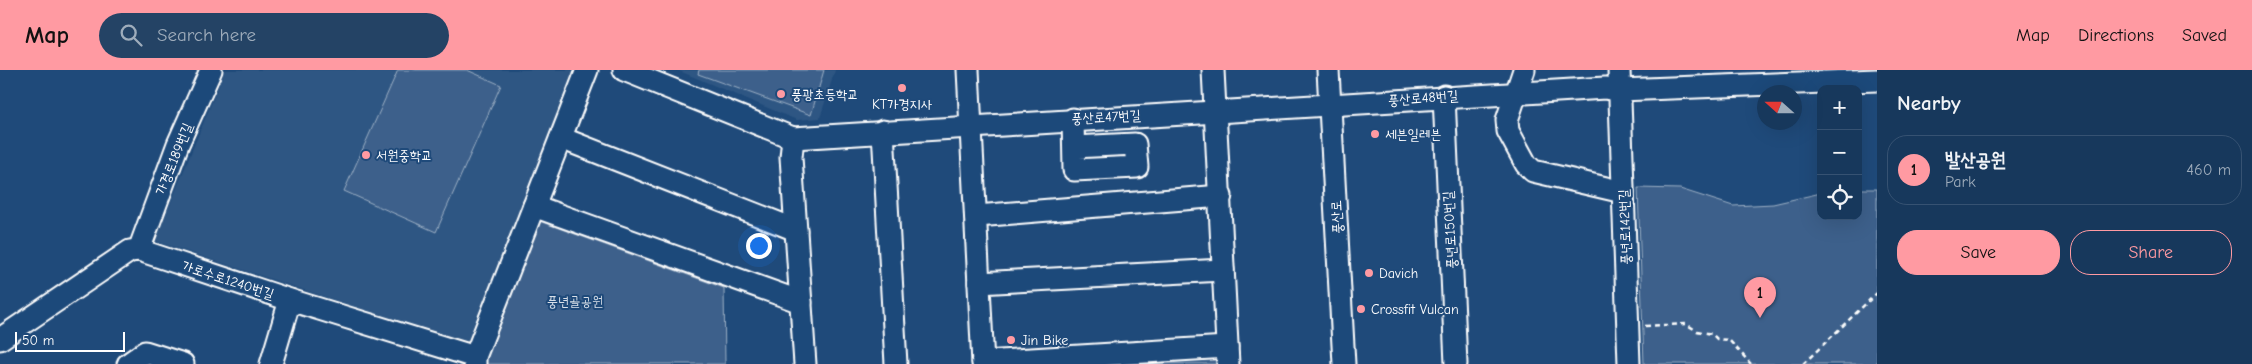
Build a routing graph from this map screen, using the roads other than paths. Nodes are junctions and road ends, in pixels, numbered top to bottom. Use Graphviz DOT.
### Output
graph roads {
  1 [pos="211,70"];
  2 [pos="587,70"];
  3 [pos="624,70"];
  4 [pos="968,70"];
  5 [pos="1213,70"];
  6 [pos="1328,70"];
  7 [pos="1524,70"];
  8 [pos="1816,76"];
  9 [pos="1619,80"];
  10 [pos="1877,80"];
  11 [pos="1516,93"];
  12 [pos="1444,96"];
  13 [pos="1330,104"];
  14 [pos="1215,111"];
  15 [pos="1073,119"];
  16 [pos="970,126"];
  17 [pos="883,131"];
  18 [pos="560,138"];
  19 [pos="793,138"];
  20 [pos="1074,147"];
  21 [pos="1623,192"];
  22 [pos="1220,196"];
  23 [pos="534,206"];
  24 [pos="977,216"];
  25 [pos="796,230"];
  26 [pos="139,250"];
  27 [pos="1223,270"];
  28 [pos="979,283"];
  29 [pos="290,300"];
  30 [pos="801,302"];
  31 [pos="0,339"];
  32 [pos="1228,355"];
  33 [pos="475,361"];
  34 [pos="983,363"];
  35 [pos="128,364"];
  36 [pos="183,364"];
  37 [pos="271,364"];
  38 [pos="805,364"];
  39 [pos="896,364"];
  40 [pos="1344,364"];
  41 [pos="1456,364"];
  42 [pos="1629,364"];
  1 -- 26 [label="street, 가경로189번길"];
  2 -- 18 [label="street"];
  3 -- 19 [label="street, 풍산로47번길"];
  4 -- 16 [label="street"];
  5 -- 14 [label="street"];
  6 -- 13 [label="street, 풍산로"];
  7 -- 11 [label="street"];
  8 -- 9 [label="street, 풍산로48번길"];
  8 -- 10 [label="street, 풍산로48번길"];
  9 -- 11 [label="street, 풍산로48번길"];
  9 -- 21 [label="street, 풍년로142번길"];
  11 -- 12 [label="street, 풍산로48번길"];
  11 -- 21 [label="street"];
  12 -- 13 [label="street, 풍산로48번길"];
  12 -- 41 [label="street, 풍년로150번길"];
  13 -- 14 [label="street, 풍산로47번길"];
  13 -- 40 [label="street, 풍산로"];
  14 -- 15 [label="street, 풍산로47번길"];
  14 -- 22 [label="street"];
  15 -- 16 [label="street, 풍산로47번길"];
  15 -- 20 [label="street"];
  16 -- 17 [label="street, 풍산로47번길"];
  16 -- 24 [label="street"];
  17 -- 19 [label="street, 풍산로47번길"];
  17 -- 39 [label="street"];
  18 -- 23 [label="street"];
  18 -- 25 [label="street"];
  19 -- 25 [label="street"];
  21 -- 42 [label="street, 풍년로142번길"];
  22 -- 24 [label="street"];
  22 -- 27 [label="street"];
  23 -- 30 [label="street"];
  23 -- 33 [label="street"];
  24 -- 28 [label="street"];
  25 -- 30 [label="street"];
  26 -- 29 [label="street, 가로수로1240번길"];
  26 -- 31 [label="street"];
  27 -- 28 [label="street"];
  27 -- 32 [label="street"];
  28 -- 34 [label="street"];
  29 -- 33 [label="street, 가로수로1240번길"];
  29 -- 37 [label="street"];
  30 -- 38 [label="street"];
  32 -- 34 [label="street"];
  35 -- 36 [label="street"];
}
